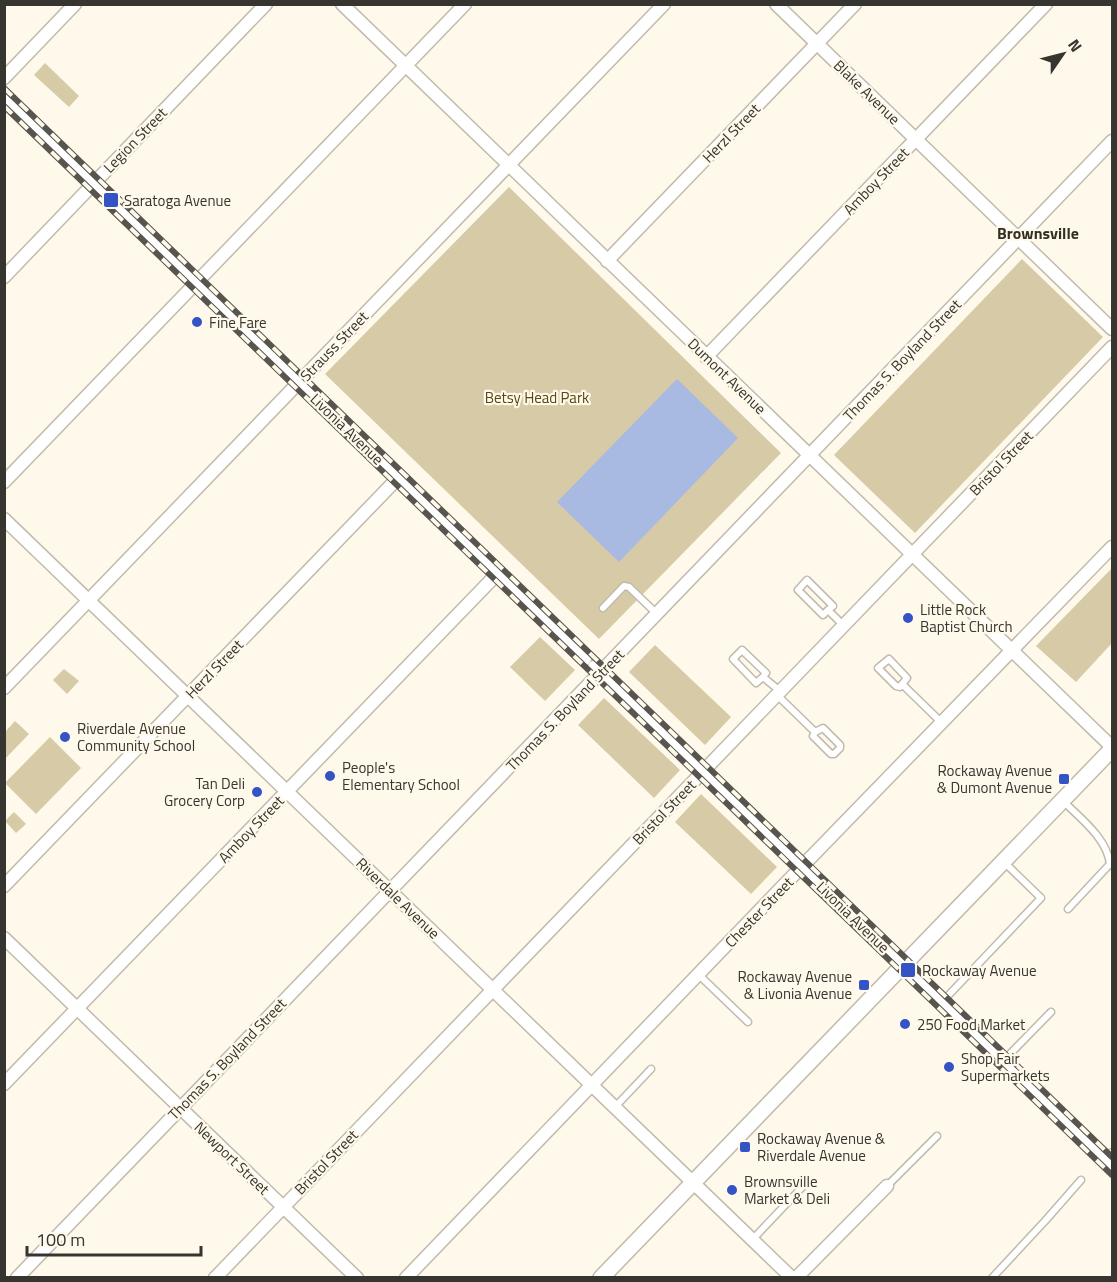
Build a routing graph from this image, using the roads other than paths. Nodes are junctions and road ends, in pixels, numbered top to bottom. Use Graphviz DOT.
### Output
graph roads {
  1 [pos="75,4"];
  2 [pos="266,4"];
  3 [pos="342,4"];
  4 [pos="465,4"];
  5 [pos="664,4"];
  6 [pos="776,4"];
  7 [pos="855,4"];
  8 [pos="1046,4"];
  9 [pos="817,44"];
  10 [pos="405,66"];
  11 [pos="4,78"];
  12 [pos="4,100"];
  13 [pos="916,139"];
  14 [pos="1113,141"];
  15 [pos="508,166"];
  16 [pos="93,185"];
  17 [pos="1019,238"];
  18 [pos="607,261"];
  19 [pos="4,277"];
  20 [pos="195,284"];
  21 [pos="1113,329"];
  22 [pos="1113,347"];
  23 [pos="706,357"];
  24 [pos="299,382"];
  25 [pos="810,456"];
  26 [pos="398,479"];
  27 [pos="4,482"];
  28 [pos="4,519"];
  29 [pos="1113,548"];
  30 [pos="912,555"];
  31 [pos="497,574"];
  32 [pos="89,600"];
  33 [pos="603,608"];
  34 [pos="828,610"];
  35 [pos="657,615"];
  36 [pos="844,626"];
  37 [pos="1011,651"];
  38 [pos="593,666"];
  39 [pos="763,677"];
  40 [pos="902,684"];
  41 [pos="4,688"];
  42 [pos="779,693"];
  43 [pos="188,696"];
  44 [pos="942,723"];
  45 [pos="815,732"];
  46 [pos="1113,748"];
  47 [pos="702,772"];
  48 [pos="287,791"];
  49 [pos="1062,801"];
  50 [pos="1003,861"];
  51 [pos="801,868"];
  52 [pos="4,886"];
  53 [pos="390,891"];
  54 [pos="1068,909"];
  55 [pos="4,938"];
  56 [pos="902,964"];
  57 [pos="699,975"];
  58 [pos="493,990"];
  59 [pos="941,1003"];
  60 [pos="78,1009"];
  61 [pos="1051,1012"];
  62 [pos="748,1022"];
  63 [pos="1003,1061"];
  64 [pos="651,1069"];
  65 [pos="4,1084"];
  66 [pos="592,1085"];
  67 [pos="180,1107"];
  68 [pos="615,1107"];
  69 [pos="937,1136"];
  70 [pos="1110,1160"];
  71 [pos="1081,1180"];
  72 [pos="693,1182"];
  73 [pos="807,1182"];
  74 [pos="888,1186"];
  75 [pos="283,1207"];
  76 [pos="752,1240"];
  77 [pos="17,1278"];
  78 [pos="215,1278"];
  79 [pos="357,1278"];
  80 [pos="406,1278"];
  81 [pos="601,1278"];
  82 [pos="794,1278"];
  83 [pos="992,1278"];
  1 -- 11 [label="street"];
  2 -- 16 [label="street, Legion Street"];
  3 -- 10 [label="street, Dumont Avenue"];
  4 -- 10 [label="street"];
  5 -- 15 [label="street, Strauss Street"];
  6 -- 9 [label="street, Blake Avenue"];
  7 -- 9 [label="street, Herzl Street"];
  8 -- 13 [label="street, Amboy Street"];
  9 -- 13 [label="street, Blake Avenue"];
  9 -- 18 [label="street, Herzl Street"];
  10 -- 15 [label="street, Dumont Avenue"];
  10 -- 20 [label="street"];
  12 -- 16 [label="street, Livonia Avenue"];
  13 -- 17 [label="street, Blake Avenue"];
  13 -- 23 [label="street, Amboy Street"];
  14 -- 17 [label="street, Thomas S. Boyland Street"];
  15 -- 18 [label="street, Dumont Avenue"];
  15 -- 24 [label="street, Strauss Street"];
  16 -- 19 [label="street, Legion Street"];
  16 -- 20 [label="street, Livonia Avenue"];
  17 -- 21 [label="street, Blake Avenue"];
  17 -- 25 [label="street, Thomas S. Boyland Street"];
  18 -- 23 [label="street, Dumont Avenue"];
  20 -- 24 [label="street, Livonia Avenue"];
  20 -- 27 [label="street"];
  22 -- 30 [label="street, Bristol Street"];
  23 -- 25 [label="street, Dumont Avenue"];
  24 -- 26 [label="street, Livonia Avenue"];
  24 -- 32 [label="street, Strauss Street"];
  25 -- 30 [label="street, Dumont Avenue"];
  25 -- 35 [label="street, Thomas S. Boyland Street"];
  26 -- 31 [label="street, Livonia Avenue"];
  26 -- 43 [label="street, Herzl Street"];
  28 -- 32 [label="street, Riverdale Avenue"];
  29 -- 37 [label="street, Chester Street"];
  30 -- 36 [label="street, Bristol Street"];
  30 -- 37 [label="street, Dumont Avenue"];
  31 -- 38 [label="street, Livonia Avenue"];
  31 -- 48 [label="street, Amboy Street"];
  32 -- 41 [label="street, Strauss Street"];
  32 -- 43 [label="street, Riverdale Avenue"];
  33 -- 35 [label="lane"];
  34 -- 34 [label="lane"];
  34 -- 36 [label="lane"];
  35 -- 38 [label="street, Thomas S. Boyland Street"];
  36 -- 42 [label="street, Bristol Street"];
  37 -- 44 [label="street, Chester Street"];
  37 -- 46 [label="street, Dumont Avenue"];
  38 -- 47 [label="street, Livonia Avenue"];
  38 -- 53 [label="street, Thomas S. Boyland Street"];
  39 -- 39 [label="lane"];
  39 -- 42 [label="lane"];
  40 -- 40 [label="lane"];
  40 -- 44 [label="lane"];
  42 -- 45 [label="lane"];
  42 -- 47 [label="street, Bristol Street"];
  43 -- 48 [label="street, Riverdale Avenue"];
  43 -- 52 [label="street, Herzl Street"];
  44 -- 51 [label="street, Chester Street"];
  45 -- 45 [label="lane"];
  46 -- 49 [label="street"];
  47 -- 51 [label="street, Livonia Avenue"];
  47 -- 58 [label="street, Bristol Street"];
  48 -- 53 [label="street, Riverdale Avenue"];
  48 -- 60 [label="street, Amboy Street"];
  49 -- 50 [label="street"];
  49 -- 54 [label="lane"];
  50 -- 56 [label="street"];
  50 -- 59 [label="lane"];
  51 -- 56 [label="street, Livonia Avenue"];
  51 -- 57 [label="street, Chester Street"];
  53 -- 58 [label="street, Riverdale Avenue"];
  53 -- 67 [label="street, Thomas S. Boyland Street"];
  55 -- 60 [label="street, Newport Street"];
  56 -- 59 [label="street, Livonia Avenue"];
  56 -- 72 [label="street"];
  57 -- 62 [label="lane"];
  57 -- 66 [label="street, Chester Street"];
  58 -- 66 [label="street, Riverdale Avenue"];
  58 -- 75 [label="street, Bristol Street"];
  59 -- 63 [label="street, Livonia Avenue"];
  60 -- 65 [label="street, Amboy Street"];
  60 -- 67 [label="street, Newport Street"];
  61 -- 63 [label="lane"];
  63 -- 70 [label="street, Livonia Avenue"];
  64 -- 68 [label="lane"];
  66 -- 68 [label="street, Riverdale Avenue"];
  66 -- 80 [label="street, Chester Street"];
  67 -- 75 [label="street, Newport Street"];
  67 -- 77 [label="street, Thomas S. Boyland Street"];
  68 -- 72 [label="street, Riverdale Avenue"];
  69 -- 74 [label="lane"];
  71 -- 83 [label="lane"];
  72 -- 76 [label="street, Riverdale Avenue"];
  72 -- 81 [label="street"];
  73 -- 76 [label="lane"];
  74 -- 82 [label="street"];
  75 -- 78 [label="street, Bristol Street"];
  75 -- 79 [label="street, Newport Street"];
  76 -- 82 [label="street, Riverdale Avenue"];
}
